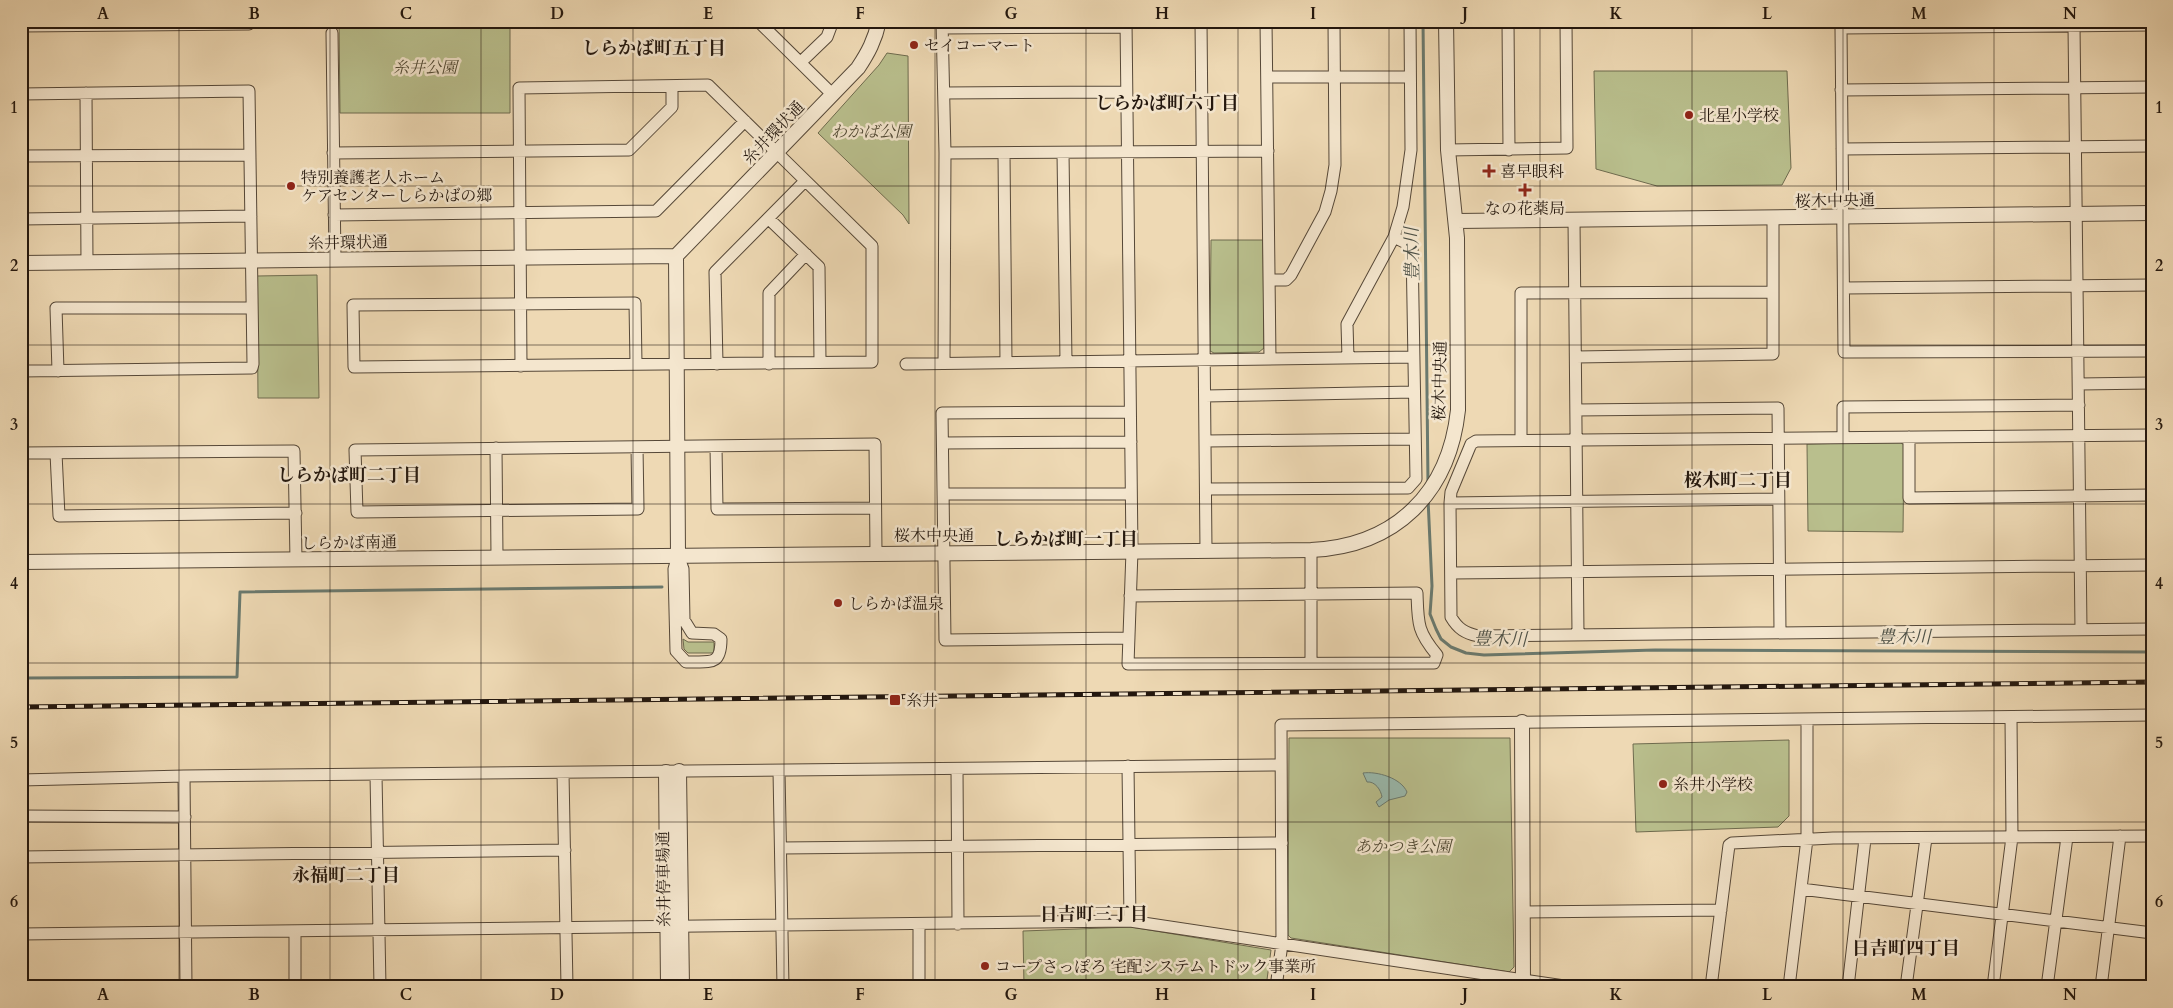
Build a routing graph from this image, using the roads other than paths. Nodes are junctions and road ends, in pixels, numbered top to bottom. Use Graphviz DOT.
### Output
graph roads {
  1 [pos="249,21"];
  2 [pos="833,21"];
  3 [pos="879,21"];
  4 [pos="1201,21"];
  5 [pos="1266,21"];
  6 [pos="1334,21"];
  7 [pos="1410,21"];
  8 [pos="1446,21"];
  9 [pos="1508,21"];
  10 [pos="1566,21"];
  11 [pos="108,23"];
  12 [pos="764,23"];
  13 [pos="2139,23"];
  14 [pos="1126,24"];
  15 [pos="942,25"];
  16 [pos="1944,25"];
  17 [pos="2152,25"];
  18 [pos="21,26"];
  19 [pos="2074,26"];
  20 [pos="332,33"];
  21 [pos="801,62"];
  22 [pos="1267,77"];
  23 [pos="1334,77"];
  24 [pos="1410,77"];
  25 [pos="672,87"];
  26 [pos="2152,87"];
  27 [pos="2075,88"];
  28 [pos="1841,90"];
  29 [pos="1126,92"];
  30 [pos="86,93"];
  31 [pos="21,94"];
  32 [pos="944,94"];
  33 [pos="833,95"];
  34 [pos="745,121"];
  35 [pos="2152,146"];
  36 [pos="2076,147"];
  37 [pos="1842,149"];
  38 [pos="1448,150"];
  39 [pos="1509,150"];
  40 [pos="1268,151"];
  41 [pos="520,152"];
  42 [pos="1202,152"];
  43 [pos="333,153"];
  44 [pos="777,153"];
  45 [pos="945,153"];
  46 [pos="1063,153"];
  47 [pos="1128,153"];
  48 [pos="1004,154"];
  49 [pos="250,155"];
  50 [pos="21,156"];
  51 [pos="86,156"];
  52 [pos="805,181"];
  53 [pos="520,212"];
  54 [pos="2152,213"];
  55 [pos="2077,214"];
  56 [pos="334,215"];
  57 [pos="251,216"];
  58 [pos="1842,217"];
  59 [pos="86,218"];
  60 [pos="770,218"];
  61 [pos="1773,218"];
  62 [pos="21,219"];
  63 [pos="1574,220"];
  64 [pos="1456,221"];
  65 [pos="1394,237"];
  66 [pos="806,254"];
  67 [pos="676,256"];
  68 [pos="521,258"];
  69 [pos="335,260"];
  70 [pos="252,261"];
  71 [pos="87,262"];
  72 [pos="21,263"];
  73 [pos="1269,280"];
  74 [pos="2078,285"];
  75 [pos="2152,285"];
  76 [pos="1844,288"];
  77 [pos="1773,292"];
  78 [pos="1575,293"];
  79 [pos="520,304"];
  80 [pos="252,308"];
  81 [pos="2078,351"];
  82 [pos="2152,351"];
  83 [pos="1414,357"];
  84 [pos="1576,357"];
  85 [pos="1348,358"];
  86 [pos="1270,359"];
  87 [pos="1129,360"];
  88 [pos="1204,360"];
  89 [pos="1066,361"];
  90 [pos="820,362"];
  91 [pos="1006,362"];
  92 [pos="944,363"];
  93 [pos="636,364"];
  94 [pos="676,364"];
  95 [pos="718,364"];
  96 [pos="769,364"];
  97 [pos="906,364"];
  98 [pos="521,366"];
  99 [pos="21,371"];
  100 [pos="58,371"];
  101 [pos="2152,383"];
  102 [pos="2079,384"];
  103 [pos="1414,392"];
  104 [pos="1205,396"];
  105 [pos="2079,405"];
  106 [pos="1576,410"];
  107 [pos="1130,412"];
  108 [pos="2079,435"];
  109 [pos="2152,435"];
  110 [pos="1843,437"];
  111 [pos="1909,437"];
  112 [pos="1778,438"];
  113 [pos="1415,439"];
  114 [pos="1521,440"];
  115 [pos="1576,440"];
  116 [pos="1206,441"];
  117 [pos="1131,442"];
  118 [pos="943,443"];
  119 [pos="678,446"];
  120 [pos="716,446"];
  121 [pos="637,447"];
  122 [pos="496,448"];
  123 [pos="21,453"];
  124 [pos="56,453"];
  125 [pos="1206,489"];
  126 [pos="943,494"];
  127 [pos="1131,494"];
  128 [pos="2152,495"];
  129 [pos="2080,496"];
  130 [pos="1778,499"];
  131 [pos="1578,502"];
  132 [pos="1450,503"];
  133 [pos="876,508"];
  134 [pos="497,512"];
  135 [pos="296,513"];
  136 [pos="1132,550"];
  137 [pos="1206,550"];
  138 [pos="1311,550"];
  139 [pos="876,553"];
  140 [pos="944,553"];
  141 [pos="678,555"];
  142 [pos="497,556"];
  143 [pos="296,560"];
  144 [pos="21,562"];
  145 [pos="2152,565"];
  146 [pos="2081,566"];
  147 [pos="1779,568"];
  148 [pos="1578,571"];
  149 [pos="1451,573"];
  150 [pos="1310,594"];
  151 [pos="1130,596"];
  152 [pos="2082,629"];
  153 [pos="2152,629"];
  154 [pos="1780,632"];
  155 [pos="1578,634"];
  156 [pos="1129,638"];
  157 [pos="1311,663"];
  158 [pos="2152,715"];
  159 [pos="2011,717"];
  160 [pos="1806,719"];
  161 [pos="1522,722"];
  162 [pos="21,740"];
  163 [pos="1281,765"];
  164 [pos="1128,766"];
  165 [pos="957,769"];
  166 [pos="779,771"];
  167 [pos="673,772"];
  168 [pos="563,774"];
  169 [pos="376,775"];
  170 [pos="184,776"];
  171 [pos="22,783"];
  172 [pos="21,816"];
  173 [pos="185,817"];
  174 [pos="2120,836"];
  175 [pos="2152,836"];
  176 [pos="2012,837"];
  177 [pos="2067,837"];
  178 [pos="1865,838"];
  179 [pos="1926,838"];
  180 [pos="1807,839"];
  181 [pos="1282,843"];
  182 [pos="1130,844"];
  183 [pos="957,846"];
  184 [pos="781,848"];
  185 [pos="565,850"];
  186 [pos="377,853"];
  187 [pos="185,855"];
  188 [pos="21,857"];
  189 [pos="1801,889"];
  190 [pos="1859,896"];
  191 [pos="1917,904"];
  192 [pos="1721,910"];
  193 [pos="1524,912"];
  194 [pos="2002,915"];
  195 [pos="2055,920"];
  196 [pos="1130,921"];
  197 [pos="958,924"];
  198 [pos="781,925"];
  199 [pos="919,925"];
  200 [pos="667,927"];
  201 [pos="682,927"];
  202 [pos="2109,927"];
  203 [pos="567,928"];
  204 [pos="379,930"];
  205 [pos="295,931"];
  206 [pos="185,933"];
  207 [pos="2152,933"];
  208 [pos="21,934"];
  209 [pos="1282,944"];
  210 [pos="1524,984"];
  211 [pos="186,987"];
  212 [pos="295,987"];
  213 [pos="380,987"];
  214 [pos="567,987"];
  215 [pos="668,987"];
  216 [pos="682,987"];
  217 [pos="783,987"];
  218 [pos="919,987"];
  219 [pos="1276,987"];
  220 [pos="1571,987"];
  221 [pos="1711,987"];
  222 [pos="1789,987"];
  223 [pos="1848,987"];
  224 [pos="1906,987"];
  225 [pos="1993,987"];
  226 [pos="2047,987"];
  227 [pos="2101,987"];
  1 -- 11 [label="street"];
  2 -- 21 [label="street"];
  3 -- 33 [label="street, 糸井環状通"];
  4 -- 42 [label="street"];
  5 -- 22 [label="street"];
  6 -- 23 [label="street"];
  7 -- 24 [label="street"];
  8 -- 38 [label="street"];
  9 -- 39 [label="street"];
  10 -- 39 [label="street"];
  11 -- 18 [label="street"];
  12 -- 21 [label="street"];
  13 -- 17 [label="street"];
  13 -- 19 [label="street"];
  14 -- 15 [label="street"];
  14 -- 29 [label="street"];
  15 -- 32 [label="street"];
  16 -- 19 [label="street"];
  16 -- 28 [label="street"];
  19 -- 27 [label="street"];
  20 -- 43 [label="street"];
  21 -- 33 [label="street"];
  22 -- 23 [label="street"];
  22 -- 40 [label="street"];
  23 -- 24 [label="street"];
  23 -- 73 [label="street"];
  24 -- 65 [label="street"];
  25 -- 34 [label="street"];
  25 -- 41 [label="street"];
  25 -- 41 [label="street"];
  26 -- 27 [label="street"];
  27 -- 28 [label="street"];
  27 -- 36 [label="street"];
  28 -- 37 [label="street"];
  29 -- 32 [label="street"];
  29 -- 47 [label="street"];
  30 -- 31 [label="street"];
  30 -- 49 [label="street"];
  30 -- 51 [label="street"];
  32 -- 45 [label="street"];
  33 -- 44 [label="street, 糸井環状通"];
  34 -- 44 [label="street"];
  34 -- 53 [label="street"];
  35 -- 36 [label="street"];
  36 -- 37 [label="street"];
  36 -- 55 [label="street"];
  37 -- 58 [label="street"];
  38 -- 39 [label="street"];
  38 -- 64 [label="street"];
  40 -- 42 [label="street"];
  40 -- 73 [label="street"];
  41 -- 43 [label="street"];
  41 -- 53 [label="street"];
  42 -- 47 [label="street"];
  42 -- 88 [label="street"];
  43 -- 56 [label="street"];
  44 -- 52 [label="street"];
  44 -- 67 [label="street, 糸井環状通"];
  45 -- 48 [label="street"];
  45 -- 92 [label="street"];
  46 -- 47 [label="street"];
  46 -- 48 [label="street"];
  46 -- 89 [label="street"];
  47 -- 87 [label="street"];
  48 -- 91 [label="street"];
  49 -- 51 [label="street"];
  49 -- 57 [label="street"];
  50 -- 51 [label="street"];
  51 -- 59 [label="street"];
  52 -- 60 [label="street"];
  52 -- 90 [label="street"];
  53 -- 56 [label="street"];
  53 -- 68 [label="street"];
  54 -- 55 [label="street, 桜木中央通"];
  55 -- 58 [label="street, 桜木中央通"];
  55 -- 74 [label="street"];
  56 -- 69 [label="street"];
  57 -- 59 [label="street"];
  57 -- 70 [label="street"];
  58 -- 61 [label="street, 桜木中央通"];
  58 -- 76 [label="street"];
  59 -- 62 [label="street"];
  59 -- 71 [label="street"];
  60 -- 66 [label="street"];
  60 -- 95 [label="street"];
  61 -- 63 [label="street, 桜木中央通"];
  61 -- 77 [label="street"];
  63 -- 64 [label="street, 桜木中央通"];
  63 -- 78 [label="street"];
  64 -- 138 [label="street, 桜木中央通"];
  65 -- 83 [label="street"];
  65 -- 85 [label="street"];
  66 -- 90 [label="street"];
  66 -- 96 [label="street"];
  67 -- 68 [label="street, 糸井環状通"];
  67 -- 94 [label="street"];
  68 -- 69 [label="street, 糸井環状通"];
  68 -- 79 [label="street"];
  69 -- 70 [label="street, 糸井環状通"];
  70 -- 71 [label="street, 糸井環状通"];
  70 -- 80 [label="street"];
  71 -- 72 [label="street, 糸井環状通"];
  73 -- 86 [label="street"];
  74 -- 75 [label="street"];
  74 -- 76 [label="street"];
  74 -- 81 [label="street"];
  76 -- 81 [label="street"];
  77 -- 78 [label="street"];
  77 -- 84 [label="street"];
  78 -- 84 [label="street"];
  78 -- 114 [label="street"];
  79 -- 93 [label="street"];
  79 -- 98 [label="street"];
  79 -- 98 [label="street"];
  80 -- 100 [label="street"];
  80 -- 100 [label="street"];
  81 -- 82 [label="street"];
  81 -- 102 [label="street"];
  83 -- 85 [label="street"];
  83 -- 103 [label="street"];
  84 -- 106 [label="street"];
  85 -- 86 [label="street"];
  86 -- 88 [label="street"];
  87 -- 88 [label="street"];
  87 -- 89 [label="street"];
  87 -- 107 [label="street"];
  88 -- 104 [label="street"];
  89 -- 91 [label="street"];
  90 -- 96 [label="street"];
  91 -- 92 [label="street"];
  92 -- 97 [label="street"];
  93 -- 94 [label="street"];
  93 -- 98 [label="street"];
  94 -- 95 [label="street"];
  94 -- 119 [label="street"];
  95 -- 96 [label="street"];
  99 -- 100 [label="street"];
  101 -- 102 [label="street"];
  102 -- 105 [label="street"];
  103 -- 104 [label="street"];
  103 -- 113 [label="street"];
  104 -- 116 [label="street"];
  105 -- 108 [label="street"];
  105 -- 110 [label="street"];
  106 -- 112 [label="street"];
  106 -- 115 [label="street"];
  107 -- 117 [label="street"];
  107 -- 118 [label="street"];
  108 -- 109 [label="street"];
  108 -- 111 [label="street"];
  108 -- 129 [label="street"];
  110 -- 111 [label="street"];
  110 -- 112 [label="street"];
  111 -- 129 [label="street"];
  112 -- 115 [label="street"];
  112 -- 130 [label="street"];
  113 -- 116 [label="street"];
  113 -- 125 [label="street"];
  114 -- 115 [label="street"];
  114 -- 132 [label="street"];
  115 -- 131 [label="street"];
  116 -- 125 [label="street"];
  117 -- 118 [label="street"];
  117 -- 127 [label="street"];
  118 -- 126 [label="street"];
  119 -- 120 [label="street"];
  119 -- 121 [label="street"];
  119 -- 141 [label="street"];
  120 -- 133 [label="street"];
  120 -- 133 [label="street"];
  121 -- 122 [label="street"];
  121 -- 134 [label="street"];
  122 -- 134 [label="street"];
  122 -- 134 [label="street"];
  123 -- 124 [label="street"];
  124 -- 135 [label="street"];
  124 -- 135 [label="street"];
  125 -- 137 [label="street"];
  126 -- 127 [label="street"];
  126 -- 140 [label="street"];
  127 -- 136 [label="street"];
  128 -- 129 [label="street"];
  129 -- 146 [label="street"];
  130 -- 131 [label="street"];
  130 -- 147 [label="street"];
  131 -- 132 [label="street"];
  131 -- 148 [label="street"];
  132 -- 149 [label="street"];
  133 -- 139 [label="street"];
  134 -- 142 [label="street"];
  135 -- 143 [label="street"];
  136 -- 137 [label="street, 桜木中央通"];
  136 -- 140 [label="street, 桜木中央通"];
  136 -- 151 [label="street"];
  137 -- 138 [label="street, 桜木中央通"];
  138 -- 150 [label="street"];
  139 -- 140 [label="street, 桜木中央通"];
  139 -- 141 [label="street, 桜木中央通"];
  140 -- 156 [label="street"];
  141 -- 141 [label="street"];
  141 -- 142 [label="street, しらかば南通"];
  142 -- 143 [label="street, しらかば南通"];
  143 -- 144 [label="street, しらかば南通"];
  145 -- 146 [label="street"];
  146 -- 147 [label="street"];
  146 -- 152 [label="street"];
  147 -- 148 [label="street"];
  147 -- 154 [label="street"];
  148 -- 149 [label="street"];
  148 -- 155 [label="street"];
  149 -- 155 [label="street"];
  150 -- 151 [label="street"];
  150 -- 157 [label="street"];
  150 -- 157 [label="street"];
  151 -- 156 [label="street"];
  152 -- 153 [label="street"];
  152 -- 154 [label="street"];
  154 -- 155 [label="street"];
  156 -- 157 [label="street"];
  158 -- 159 [label="street"];
  159 -- 160 [label="street"];
  159 -- 176 [label="street"];
  160 -- 161 [label="street"];
  160 -- 180 [label="street"];
  161 -- 163 [label="street"];
  161 -- 193 [label="street"];
  162 -- 171 [label="street"];
  163 -- 164 [label="street"];
  163 -- 181 [label="street"];
  164 -- 165 [label="street"];
  164 -- 182 [label="street"];
  165 -- 166 [label="street"];
  165 -- 183 [label="street"];
  166 -- 167 [label="street"];
  166 -- 184 [label="street"];
  167 -- 168 [label="street"];
  167 -- 200 [label="street, 糸井停車場通"];
  167 -- 201 [label="street, 糸井停車場通"];
  168 -- 169 [label="street"];
  168 -- 185 [label="street"];
  169 -- 170 [label="street"];
  169 -- 186 [label="street"];
  170 -- 171 [label="street"];
  170 -- 173 [label="street"];
  172 -- 173 [label="street"];
  173 -- 187 [label="street"];
  174 -- 175 [label="street"];
  174 -- 177 [label="street"];
  174 -- 202 [label="street"];
  176 -- 177 [label="street"];
  176 -- 179 [label="street"];
  176 -- 194 [label="street"];
  177 -- 195 [label="street"];
  178 -- 179 [label="street"];
  178 -- 180 [label="street"];
  178 -- 190 [label="street"];
  179 -- 191 [label="street"];
  180 -- 189 [label="street"];
  180 -- 192 [label="street"];
  181 -- 182 [label="street"];
  181 -- 209 [label="street"];
  182 -- 183 [label="street"];
  182 -- 196 [label="street"];
  183 -- 184 [label="street"];
  183 -- 197 [label="street"];
  184 -- 198 [label="street"];
  185 -- 186 [label="street"];
  185 -- 203 [label="street"];
  186 -- 187 [label="street"];
  186 -- 204 [label="street"];
  187 -- 188 [label="street"];
  187 -- 206 [label="street"];
  189 -- 190 [label="street"];
  189 -- 222 [label="street"];
  190 -- 191 [label="street"];
  190 -- 223 [label="street"];
  191 -- 194 [label="street"];
  191 -- 224 [label="street"];
  192 -- 193 [label="street"];
  192 -- 221 [label="street"];
  193 -- 210 [label="street"];
  194 -- 195 [label="street"];
  194 -- 225 [label="street"];
  195 -- 202 [label="street"];
  195 -- 226 [label="street"];
  196 -- 197 [label="street"];
  196 -- 209 [label="street"];
  197 -- 199 [label="street"];
  198 -- 199 [label="street"];
  198 -- 201 [label="street"];
  198 -- 217 [label="street"];
  199 -- 218 [label="street"];
  200 -- 201 [label="street"];
  200 -- 203 [label="street"];
  200 -- 215 [label="street, 糸井停車場通"];
  201 -- 216 [label="street, 糸井停車場通"];
  202 -- 207 [label="street"];
  202 -- 227 [label="street"];
  203 -- 204 [label="street"];
  203 -- 214 [label="street"];
  204 -- 205 [label="street"];
  204 -- 213 [label="street"];
  205 -- 206 [label="street"];
  205 -- 212 [label="street"];
  206 -- 208 [label="street"];
  206 -- 211 [label="street"];
  209 -- 210 [label="street"];
  209 -- 219 [label="street"];
  210 -- 220 [label="street"];
}
